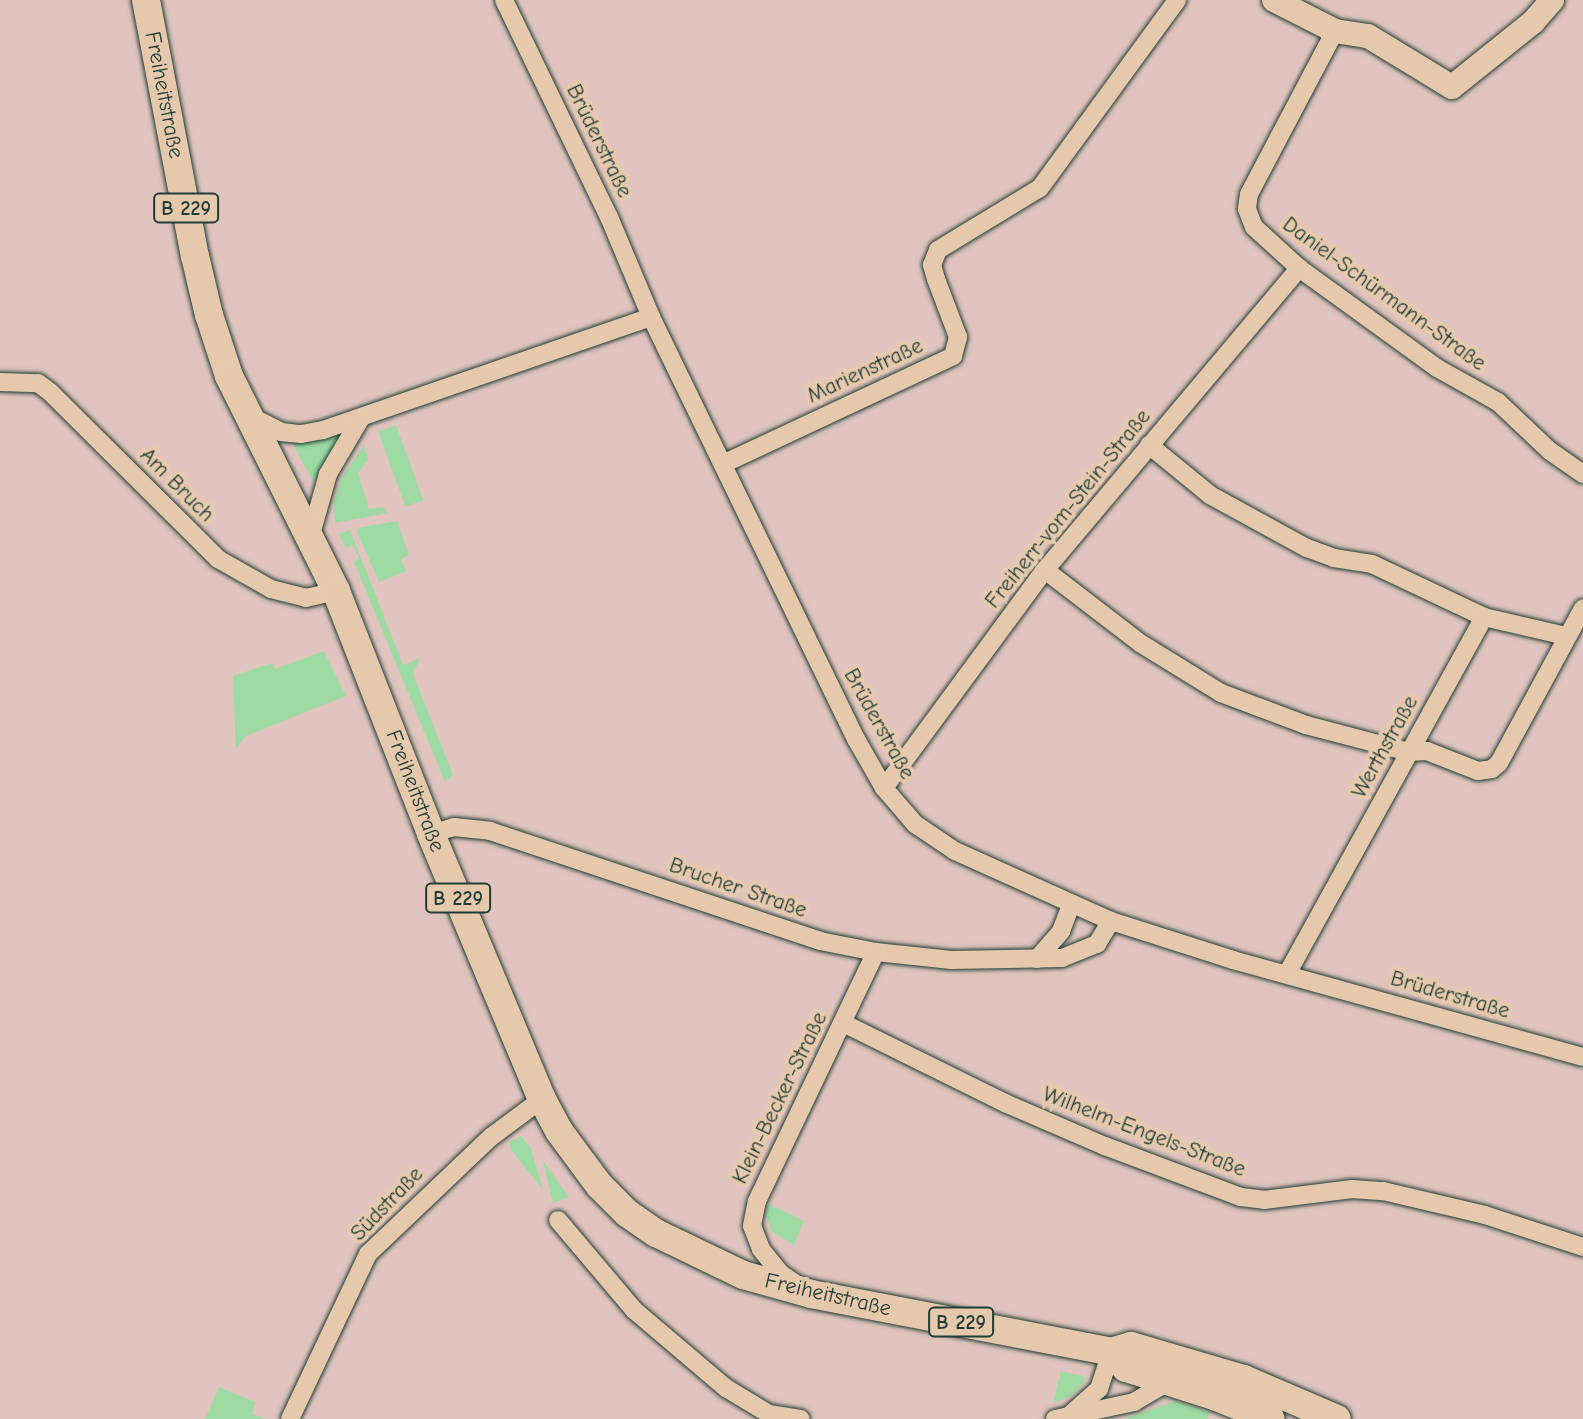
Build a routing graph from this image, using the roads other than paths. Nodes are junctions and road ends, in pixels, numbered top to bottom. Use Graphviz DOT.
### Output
graph roads {
  1 [pos="146,0"];
  2 [pos="504,0"];
  3 [pos="1177,0"];
  4 [pos="1274,0"];
  5 [pos="1312,0"];
  6 [pos="1552,0"];
  7 [pos="1335,31"];
  8 [pos="1299,268"];
  9 [pos="651,317"];
  10 [pos="0,382"];
  11 [pos="244,412"];
  12 [pos="361,418"];
  13 [pos="1149,445"];
  14 [pos="725,463"];
  15 [pos="1583,474"];
  16 [pos="310,538"];
  17 [pos="1045,570"];
  18 [pos="336,591"];
  19 [pos="1583,608"];
  20 [pos="1484,617"];
  21 [pos="1566,636"];
  22 [pos="1409,752"];
  23 [pos="884,788"];
  24 [pos="431,834"];
  25 [pos="1071,905"];
  26 [pos="1111,921"];
  27 [pos="876,952"];
  28 [pos="1037,959"];
  29 [pos="1287,974"];
  30 [pos="843,1023"];
  31 [pos="1583,1057"];
  32 [pos="542,1099"];
  33 [pos="558,1220"];
  34 [pos="1583,1247"];
  35 [pos="811,1294"];
  36 [pos="1111,1352"];
  37 [pos="1170,1381"];
  38 [pos="1062,1417"];
  39 [pos="290,1419"];
  40 [pos="801,1419"];
  41 [pos="1271,1419"];
  42 [pos="1337,1419"];
  1 -- 11 [label="main road, Freiheitstraße / B 229"];
  2 -- 9 [label="street, Brüderstraße"];
  3 -- 14 [label="street, Marienstraße"];
  4 -- 7 [label="street"];
  5 -- 7 [label="street"];
  6 -- 7 [label="street"];
  7 -- 8 [label="street, Daniel-Schürmann-Straße"];
  8 -- 13 [label="street, Freiherr-vom-Stein-Straße"];
  8 -- 15 [label="street, Daniel-Schürmann-Straße"];
  9 -- 12 [label="street"];
  9 -- 14 [label="street, Brüderstraße"];
  10 -- 18 [label="street, Am Bruch"];
  11 -- 12 [label="street"];
  11 -- 16 [label="main road, Freiheitstraße / B 229"];
  12 -- 16 [label="street"];
  13 -- 17 [label="street, Freiherr-vom-Stein-Straße"];
  13 -- 20 [label="street"];
  14 -- 23 [label="street, Brüderstraße"];
  16 -- 18 [label="main road, Freiheitstraße / B 229"];
  17 -- 22 [label="street"];
  17 -- 23 [label="street, Freiherr-vom-Stein-Straße"];
  18 -- 24 [label="main road, Freiheitstraße / B 229"];
  19 -- 21 [label="street"];
  20 -- 21 [label="street"];
  20 -- 22 [label="street, Werthstraße"];
  21 -- 22 [label="street"];
  22 -- 29 [label="street, Werthstraße"];
  23 -- 25 [label="street, Brüderstraße"];
  24 -- 27 [label="street, Brucher Straße"];
  24 -- 32 [label="main road, Freiheitstraße / B 229"];
  25 -- 26 [label="street, Brüderstraße"];
  25 -- 28 [label="street"];
  26 -- 28 [label="street, Brucher Straße"];
  26 -- 29 [label="street, Brüderstraße"];
  27 -- 28 [label="street, Brucher Straße"];
  27 -- 30 [label="street, Klein-Becker-Straße"];
  29 -- 31 [label="street, Brüderstraße"];
  30 -- 34 [label="street, Wilhelm-Engels-Straße"];
  30 -- 35 [label="street, Klein-Becker-Straße"];
  32 -- 35 [label="main road, Freiheitstraße / B 229"];
  32 -- 39 [label="street, Südstraße"];
  33 -- 40 [label="street"];
  35 -- 36 [label="main road, Freiheitstraße / B 229"];
  36 -- 37 [label="main road, Freiheitstraße / B 229"];
  36 -- 38 [label="street"];
  36 -- 42 [label="main road, Freiheitstraße / B 229"];
  37 -- 38 [label="street"];
  37 -- 41 [label="main road, Freiheitstraße / B 229"];
}
